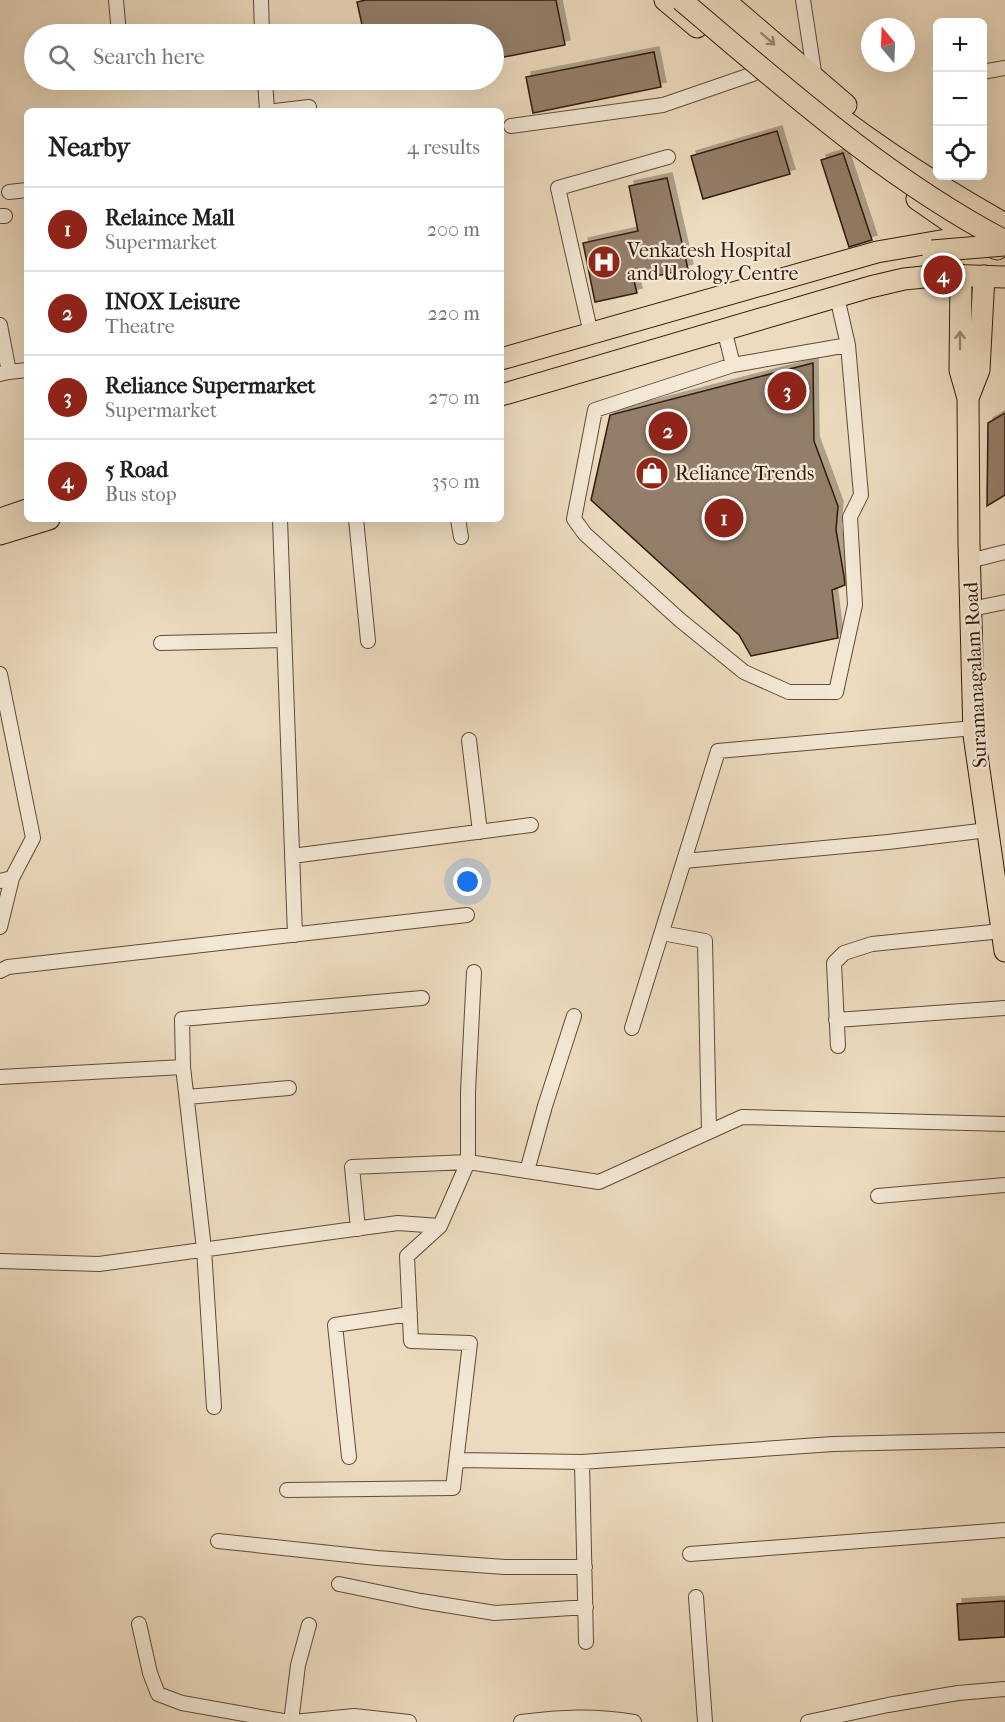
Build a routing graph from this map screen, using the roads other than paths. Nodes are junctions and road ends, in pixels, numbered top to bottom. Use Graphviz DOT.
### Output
graph roads {
  1 [pos="116,0"];
  2 [pos="261,0"];
  3 [pos="665,0"];
  4 [pos="681,0"];
  5 [pos="701,0"];
  6 [pos="724,0"];
  7 [pos="803,0"];
  8 [pos="118,24"];
  9 [pos="262,24"];
  10 [pos="1005,68"];
  11 [pos="987,71"];
  12 [pos="753,74"];
  13 [pos="815,79"];
  14 [pos="266,90"];
  15 [pos="309,107"];
  16 [pos="267,108"];
  17 [pos="300,108"];
  18 [pos="511,126"];
  19 [pos="668,157"];
  20 [pos="933,166"];
  21 [pos="956,180"];
  22 [pos="24,190"];
  23 [pos="9,192"];
  24 [pos="1005,208"];
  25 [pos="1005,224"];
  26 [pos="1005,235"];
  27 [pos="972,237"];
  28 [pos="1005,243"];
  29 [pos="1005,253"];
  30 [pos="1005,267"];
  31 [pos="960,275"];
  32 [pos="994,277"];
  33 [pos="837,297"];
  34 [pos="0,325"];
  35 [pos="724,329"];
  36 [pos="591,334"];
  37 [pos="848,345"];
  38 [pos="504,358"];
  39 [pos="733,366"];
  40 [pos="504,368"];
  41 [pos="24,370"];
  42 [pos="4,373"];
  43 [pos="504,383"];
  44 [pos="504,394"];
  45 [pos="968,398"];
  46 [pos="24,511"];
  47 [pos="0,519"];
  48 [pos="39,522"];
  49 [pos="280,522"];
  50 [pos="356,522"];
  51 [pos="458,522"];
  52 [pos="0,534"];
  53 [pos="461,537"];
  54 [pos="1005,552"];
  55 [pos="969,561"];
  56 [pos="1005,602"];
  57 [pos="971,609"];
  58 [pos="284,640"];
  59 [pos="368,641"];
  60 [pos="161,644"];
  61 [pos="0,674"];
  62 [pos="974,729"];
  63 [pos="469,740"];
  64 [pos="531,825"];
  65 [pos="988,830"];
  66 [pos="480,832"];
  67 [pos="292,856"];
  68 [pos="684,861"];
  69 [pos="6,879"];
  70 [pos="467,915"];
  71 [pos="0,927"];
  72 [pos="662,933"];
  73 [pos="295,935"];
  74 [pos="1004,941"];
  75 [pos="0,971"];
  76 [pos="474,972"];
  77 [pos="422,998"];
  78 [pos="1005,1008"];
  79 [pos="574,1017"];
  80 [pos="836,1020"];
  81 [pos="632,1028"];
  82 [pos="837,1046"];
  83 [pos="183,1067"];
  84 [pos="0,1077"];
  85 [pos="289,1089"];
  86 [pos="187,1097"];
  87 [pos="1005,1124"];
  88 [pos="709,1132"];
  89 [pos="468,1162"];
  90 [pos="527,1171"];
  91 [pos="1005,1185"];
  92 [pos="878,1196"];
  93 [pos="440,1226"];
  94 [pos="358,1229"];
  95 [pos="204,1250"];
  96 [pos="0,1262"];
  97 [pos="410,1314"];
  98 [pos="214,1407"];
  99 [pos="1005,1440"];
  100 [pos="349,1457"];
  101 [pos="457,1460"];
  102 [pos="582,1462"];
  103 [pos="287,1490"];
  104 [pos="1005,1530"];
  105 [pos="218,1541"];
  106 [pos="690,1554"];
  107 [pos="585,1567"];
  108 [pos="339,1584"];
  109 [pos="696,1597"];
  110 [pos="586,1607"];
  111 [pos="139,1624"];
  112 [pos="309,1625"];
  113 [pos="586,1642"];
  114 [pos="1005,1689"];
  115 [pos="538,1721"];
  116 [pos="291,1722"];
  117 [pos="409,1722"];
  118 [pos="521,1722"];
  119 [pos="634,1722"];
  120 [pos="705,1722"];
  121 [pos="808,1722"];
  1 -- 8 [label="street"];
  2 -- 9 [label="street"];
  3 -- 12 [label="main road"];
  4 -- 28 [label="main road, bridge"];
  5 -- 25 [label="main road"];
  6 -- 13 [label="main road, one-way"];
  7 -- 13 [label="street"];
  10 -- 11 [label="street"];
  12 -- 18 [label="street"];
  12 -- 27 [label="main road"];
  13 -- 20 [label="main road"];
  14 -- 16 [label="street"];
  15 -- 17 [label="street"];
  19 -- 36 [label="street"];
  21 -- 24 [label="main road"];
  22 -- 23 [label="street"];
  26 -- 27 [label="main road"];
  27 -- 29 [label="main road"];
  27 -- 36 [label="main road"];
  28 -- 40 [label="main road, bridge"];
  30 -- 43 [label="main road"];
  31 -- 32 [label="main road"];
  31 -- 33 [label="main road"];
  45 -- 31 [label="main road, one-way"];
  32 -- 45 [label="main road"];
  33 -- 35 [label="main road"];
  33 -- 37 [label="street"];
  34 -- 42 [label="street"];
  35 -- 39 [label="street"];
  35 -- 44 [label="main road"];
  36 -- 38 [label="main road"];
  37 -- 39 [label="street"];
  37 -- 39 [label="street"];
  41 -- 42 [label="street"];
  45 -- 55 [label="main road, Suramanagalam Road"];
  46 -- 47 [label="main road"];
  48 -- 52 [label="main road"];
  49 -- 58 [label="street"];
  50 -- 59 [label="street"];
  51 -- 53 [label="street"];
  54 -- 55 [label="street"];
  55 -- 57 [label="main road, Suramanagalam Road"];
  56 -- 57 [label="street"];
  57 -- 62 [label="main road, Suramanagalam Road"];
  58 -- 60 [label="street"];
  58 -- 67 [label="street"];
  61 -- 69 [label="street"];
  62 -- 65 [label="main road, Suramanagalam Road"];
  62 -- 68 [label="street"];
  63 -- 66 [label="street"];
  64 -- 66 [label="street"];
  65 -- 68 [label="street"];
  65 -- 74 [label="main road, Suramanagalam Road"];
  66 -- 67 [label="street"];
  67 -- 73 [label="street"];
  68 -- 72 [label="street"];
  69 -- 71 [label="street"];
  70 -- 73 [label="street"];
  72 -- 81 [label="street"];
  72 -- 88 [label="street"];
  73 -- 75 [label="street"];
  74 -- 80 [label="street"];
  76 -- 89 [label="street"];
  77 -- 83 [label="street"];
  78 -- 80 [label="street"];
  79 -- 90 [label="street"];
  80 -- 82 [label="street"];
  83 -- 84 [label="street"];
  83 -- 86 [label="street"];
  85 -- 86 [label="street"];
  86 -- 95 [label="street"];
  87 -- 88 [label="street"];
  88 -- 90 [label="street"];
  89 -- 90 [label="street"];
  89 -- 93 [label="street"];
  89 -- 94 [label="street"];
  91 -- 92 [label="street"];
  93 -- 94 [label="street"];
  93 -- 97 [label="street"];
  94 -- 95 [label="street"];
  95 -- 96 [label="street"];
  95 -- 98 [label="street"];
  97 -- 100 [label="street"];
  97 -- 101 [label="street"];
  99 -- 102 [label="street"];
  101 -- 102 [label="street"];
  101 -- 103 [label="street"];
  102 -- 107 [label="street"];
  104 -- 106 [label="street"];
  105 -- 107 [label="street"];
  107 -- 110 [label="street"];
  108 -- 110 [label="street"];
  109 -- 120 [label="street"];
  110 -- 113 [label="street"];
  111 -- 116 [label="street"];
  112 -- 116 [label="street"];
  114 -- 121 [label="street"];
  115 -- 118 [label="street"];
  115 -- 119 [label="street"];
  116 -- 117 [label="street"];
}
